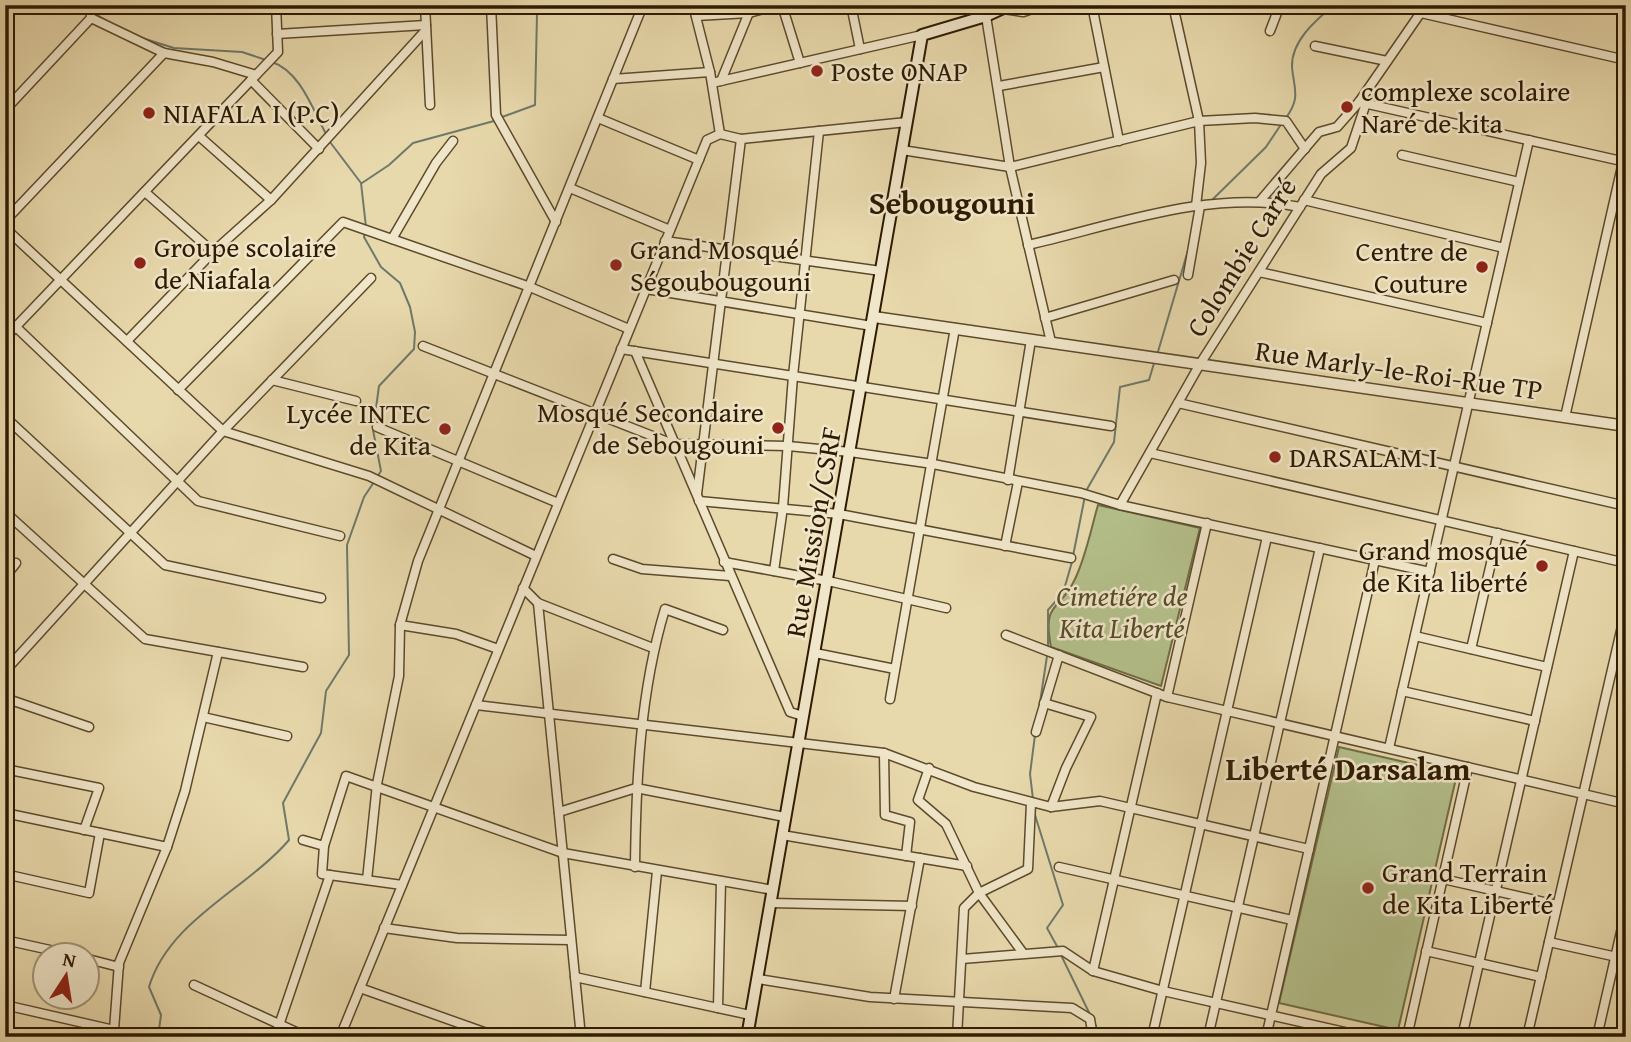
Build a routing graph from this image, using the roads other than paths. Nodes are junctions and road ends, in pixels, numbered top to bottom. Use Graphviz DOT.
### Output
graph roads {
  1 [pos="90,5"];
  2 [pos="276,5"];
  3 [pos="425,5"];
  4 [pos="491,5"];
  5 [pos="643,5"];
  6 [pos="693,5"];
  7 [pos="780,5"];
  8 [pos="851,5"];
  9 [pos="1040,5"];
  10 [pos="1092,5"];
  11 [pos="1172,5"];
  12 [pos="1280,5"];
  13 [pos="1007,7"];
  14 [pos="750,9"];
  15 [pos="1423,9"];
  16 [pos="696,16"];
  17 [pos="986,16"];
  18 [pos="91,18"];
  19 [pos="426,28"];
  20 [pos="1270,31"];
  21 [pos="277,34"];
  22 [pos="922,35"];
  23 [pos="1315,46"];
  24 [pos="860,49"];
  25 [pos="164,53"];
  26 [pos="1626,60"];
  27 [pos="1387,61"];
  28 [pos="800,63"];
  29 [pos="1104,67"];
  30 [pos="710,72"];
  31 [pos="254,78"];
  32 [pos="613,79"];
  33 [pos="717,82"];
  34 [pos="999,86"];
  35 [pos="1363,102"];
  36 [pos="430,105"];
  37 [pos="5,110"];
  38 [pos="598,118"];
  39 [pos="1199,121"];
  40 [pos="907,122"];
  41 [pos="819,131"];
  42 [pos="720,134"];
  43 [pos="199,136"];
  44 [pos="741,139"];
  45 [pos="1529,140"];
  46 [pos="453,141"];
  47 [pos="1119,141"];
  48 [pos="319,149"];
  49 [pos="1305,149"];
  50 [pos="902,150"];
  51 [pos="1402,155"];
  52 [pos="699,160"];
  53 [pos="1624,162"];
  54 [pos="1010,167"];
  55 [pos="1519,182"];
  56 [pos="570,188"];
  57 [pos="145,192"];
  58 [pos="271,200"];
  59 [pos="1260,201"];
  60 [pos="1302,204"];
  61 [pos="1198,206"];
  62 [pos="5,221"];
  63 [pos="556,222"];
  64 [pos="5,228"];
  65 [pos="670,230"];
  66 [pos="392,239"];
  67 [pos="665,241"];
  68 [pos="1028,245"];
  69 [pos="1504,248"];
  70 [pos="727,250"];
  71 [pos="213,252"];
  72 [pos="806,261"];
  73 [pos="881,271"];
  74 [pos="1259,272"];
  75 [pos="1188,275"];
  76 [pos="371,278"];
  77 [pos="61,280"];
  78 [pos="1174,280"];
  79 [pos="530,287"];
  80 [pos="646,289"];
  81 [pos="720,301"];
  82 [pos="801,314"];
  83 [pos="1045,318"];
  84 [pos="873,321"];
  85 [pos="1487,323"];
  86 [pos="16,327"];
  87 [pos="955,328"];
  88 [pos="629,329"];
  89 [pos="5,338"];
  90 [pos="1031,340"];
  91 [pos="127,341"];
  92 [pos="1051,342"];
  93 [pos="423,346"];
  94 [pos="621,349"];
  95 [pos="635,351"];
  96 [pos="713,363"];
  97 [pos="1200,364"];
  98 [pos="494,374"];
  99 [pos="793,376"];
  100 [pos="272,380"];
  101 [pos="861,386"];
  102 [pos="178,390"];
  103 [pos="943,400"];
  104 [pos="355,401"];
  105 [pos="1178,403"];
  106 [pos="1468,403"];
  107 [pos="1019,412"];
  108 [pos="595,413"];
  109 [pos="5,417"];
  110 [pos="1565,417"];
  111 [pos="1111,426"];
  112 [pos="1626,426"];
  113 [pos="377,427"];
  114 [pos="223,431"];
  115 [pos="673,444"];
  116 [pos="704,445"];
  117 [pos="788,446"];
  118 [pos="850,452"];
  119 [pos="1150,453"];
  120 [pos="459,461"];
  121 [pos="933,464"];
  122 [pos="1454,467"];
  123 [pos="1008,480"];
  124 [pos="177,482"];
  125 [pos="1018,482"];
  126 [pos="698,498"];
  127 [pos="558,503"];
  128 [pos="1120,505"];
  129 [pos="1626,506"];
  130 [pos="783,507"];
  131 [pos="5,512"];
  132 [pos="438,512"];
  133 [pos="839,514"];
  134 [pos="1441,520"];
  135 [pos="1207,523"];
  136 [pos="921,530"];
  137 [pos="130,533"];
  138 [pos="1498,533"];
  139 [pos="340,536"];
  140 [pos="1267,537"];
  141 [pos="1004,546"];
  142 [pos="1320,548"];
  143 [pos="1574,551"];
  144 [pos="536,556"];
  145 [pos="1071,558"];
  146 [pos="614,559"];
  147 [pos="1375,560"];
  148 [pos="724,562"];
  149 [pos="1626,562"];
  150 [pos="16,563"];
  151 [pos="774,571"];
  152 [pos="1430,572"];
  153 [pos="730,576"];
  154 [pos="5,577"];
  155 [pos="828,581"];
  156 [pos="84,584"];
  157 [pos="523,588"];
  158 [pos="321,598"];
  159 [pos="906,599"];
  160 [pos="538,603"];
  161 [pos="946,608"];
  162 [pos="1626,609"];
  163 [pos="400,625"];
  164 [pos="723,630"];
  165 [pos="1006,635"];
  166 [pos="1415,636"];
  167 [pos="653,648"];
  168 [pos="498,649"];
  169 [pos="1471,649"];
  170 [pos="218,652"];
  171 [pos="815,653"];
  172 [pos="1059,655"];
  173 [pos="303,667"];
  174 [pos="1548,667"];
  175 [pos="895,669"];
  176 [pos="5,671"];
  177 [pos="1402,691"];
  178 [pos="1157,693"];
  179 [pos="1167,697"];
  180 [pos="5,698"];
  181 [pos="890,699"];
  182 [pos="1044,703"];
  183 [pos="476,705"];
  184 [pos="1227,710"];
  185 [pos="549,714"];
  186 [pos="803,716"];
  187 [pos="203,717"];
  188 [pos="1535,721"];
  189 [pos="1280,723"];
  190 [pos="644,724"];
  191 [pos="89,727"];
  192 [pos="1036,732"];
  193 [pos="287,736"];
  194 [pos="1335,736"];
  195 [pos="798,741"];
  196 [pos="1389,748"];
  197 [pos="884,752"];
  198 [pos="1468,767"];
  199 [pos="929,768"];
  200 [pos="5,769"];
  201 [pos="1521,779"];
  202 [pos="377,784"];
  203 [pos="636,789"];
  204 [pos="1583,794"];
  205 [pos="1031,803"];
  206 [pos="1626,804"];
  207 [pos="1051,807"];
  208 [pos="433,808"];
  209 [pos="1131,808"];
  210 [pos="559,812"];
  211 [pos="5,813"];
  212 [pos="785,817"];
  213 [pos="1201,824"];
  214 [pos="84,830"];
  215 [pos="100,833"];
  216 [pos="782,835"];
  217 [pos="1254,836"];
  218 [pos="303,840"];
  219 [pos="324,846"];
  220 [pos="167,847"];
  221 [pos="1309,849"];
  222 [pos="563,853"];
  223 [pos="906,856"];
  224 [pos="920,858"];
  225 [pos="967,866"];
  226 [pos="635,867"];
  227 [pos="1059,867"];
  228 [pos="657,871"];
  229 [pos="5,874"];
  230 [pos="330,875"];
  231 [pos="1114,879"];
  232 [pos="1443,879"];
  233 [pos="367,880"];
  234 [pos="720,881"];
  235 [pos="402,884"];
  236 [pos="773,890"];
  237 [pos="1496,891"];
  238 [pos="979,893"];
  239 [pos="1185,896"];
  240 [pos="771,903"];
  241 [pos="1557,905"];
  242 [pos="912,906"];
  243 [pos="1238,908"];
  244 [pos="1626,910"];
  245 [pos="1292,920"];
  246 [pos="384,928"];
  247 [pos="5,940"];
  248 [pos="571,940"];
  249 [pos="1549,942"];
  250 [pos="32,946"];
  251 [pos="1426,951"];
  252 [pos="1023,953"];
  253 [pos="1615,957"];
  254 [pos="962,959"];
  255 [pos="1626,959"];
  256 [pos="102,963"];
  257 [pos="1479,963"];
  258 [pos="119,967"];
  259 [pos="1093,971"];
  260 [pos="1541,977"];
  261 [pos="575,978"];
  262 [pos="758,979"];
  263 [pos="194,985"];
  264 [pos="360,988"];
  265 [pos="1163,991"];
  266 [pos="645,992"];
  267 [pos="894,999"];
  268 [pos="1216,1003"];
  269 [pos="960,1004"];
  270 [pos="5,1005"];
  271 [pos="718,1008"];
  272 [pos="750,1015"];
  273 [pos="1270,1015"];
  274 [pos="279,1024"];
  275 [pos="1338,1034"];
  276 [pos="275,1037"];
  277 [pos="307,1037"];
  278 [pos="340,1037"];
  279 [pos="498,1037"];
  280 [pos="581,1037"];
  281 [pos="747,1037"];
  282 [pos="957,1037"];
  283 [pos="1093,1037"];
  284 [pos="1152,1037"];
  285 [pos="1208,1037"];
  286 [pos="1266,1037"];
  287 [pos="1367,1037"];
  288 [pos="1407,1037"];
  289 [pos="1462,1037"];
  290 [pos="1527,1037"];
  291 [pos="1597,1037"];
  1 -- 18 [label="street"];
  2 -- 21 [label="street"];
  3 -- 19 [label="street"];
  4 -- 63 [label="street"];
  5 -- 32 [label="street"];
  6 -- 16 [label="street"];
  7 -- 14 [label="street"];
  7 -- 28 [label="street"];
  8 -- 24 [label="street"];
  9 -- 13 [label="street"];
  10 -- 29 [label="street"];
  11 -- 39 [label="street"];
  12 -- 20 [label="street"];
  13 -- 17 [label="main road"];
  14 -- 16 [label="street"];
  14 -- 33 [label="street"];
  15 -- 26 [label="street"];
  15 -- 27 [label="street"];
  16 -- 30 [label="street"];
  17 -- 22 [label="main road"];
  17 -- 34 [label="street"];
  18 -- 25 [label="street"];
  18 -- 37 [label="street"];
  19 -- 21 [label="street"];
  19 -- 36 [label="street"];
  19 -- 48 [label="street"];
  21 -- 31 [label="street"];
  22 -- 24 [label="street"];
  22 -- 40 [label="main road, Rue Mission/CSRF"];
  23 -- 27 [label="street"];
  24 -- 28 [label="street"];
  25 -- 31 [label="street"];
  25 -- 62 [label="street"];
  27 -- 35 [label="street"];
  28 -- 33 [label="street"];
  29 -- 34 [label="street"];
  29 -- 47 [label="street"];
  30 -- 32 [label="street"];
  30 -- 33 [label="street"];
  31 -- 43 [label="street"];
  31 -- 48 [label="street"];
  32 -- 38 [label="street"];
  33 -- 42 [label="street"];
  34 -- 54 [label="street"];
  35 -- 45 [label="street"];
  35 -- 49 [label="street"];
  35 -- 60 [label="street, Colombie Carré"];
  38 -- 52 [label="street"];
  38 -- 56 [label="street"];
  39 -- 47 [label="street"];
  39 -- 49 [label="street"];
  39 -- 61 [label="street"];
  40 -- 41 [label="street"];
  40 -- 50 [label="main road, Rue Mission/CSRF"];
  41 -- 44 [label="street"];
  41 -- 72 [label="street"];
  42 -- 44 [label="street"];
  42 -- 52 [label="street"];
  43 -- 57 [label="street"];
  43 -- 58 [label="street"];
  44 -- 70 [label="street"];
  45 -- 53 [label="street"];
  45 -- 55 [label="street"];
  46 -- 66 [label="street"];
  47 -- 54 [label="street"];
  48 -- 58 [label="street"];
  49 -- 59 [label="street"];
  50 -- 54 [label="street"];
  50 -- 73 [label="main road, Rue Mission/CSRF"];
  51 -- 55 [label="street"];
  52 -- 65 [label="street"];
  53 -- 110 [label="street"];
  54 -- 68 [label="street"];
  55 -- 69 [label="street"];
  56 -- 63 [label="street"];
  56 -- 65 [label="street"];
  57 -- 71 [label="street"];
  57 -- 77 [label="street"];
  58 -- 71 [label="street"];
  59 -- 60 [label="street"];
  59 -- 61 [label="street"];
  60 -- 69 [label="street"];
  60 -- 74 [label="street, Colombie Carré"];
  61 -- 68 [label="street"];
  61 -- 75 [label="street"];
  63 -- 79 [label="street"];
  64 -- 77 [label="street"];
  65 -- 67 [label="street"];
  66 -- 79 [label="street"];
  66 -- 102 [label="street"];
  67 -- 70 [label="street"];
  67 -- 80 [label="street"];
  68 -- 83 [label="street"];
  69 -- 85 [label="street"];
  70 -- 72 [label="street"];
  70 -- 81 [label="street"];
  71 -- 91 [label="street"];
  72 -- 73 [label="street"];
  72 -- 82 [label="street"];
  73 -- 84 [label="main road, Rue Mission/CSRF"];
  74 -- 85 [label="street"];
  74 -- 97 [label="street, Colombie Carré"];
  76 -- 100 [label="street"];
  77 -- 86 [label="street"];
  77 -- 91 [label="street"];
  78 -- 83 [label="street"];
  79 -- 88 [label="street"];
  79 -- 98 [label="street"];
  80 -- 81 [label="street"];
  80 -- 88 [label="street"];
  81 -- 82 [label="street"];
  81 -- 96 [label="street"];
  82 -- 84 [label="street"];
  82 -- 99 [label="street"];
  83 -- 92 [label="street"];
  84 -- 87 [label="street, Rue Marly-le-Roi-Rue TP"];
  84 -- 101 [label="main road, Rue Mission/CSRF"];
  85 -- 106 [label="street"];
  86 -- 89 [label="street"];
  86 -- 124 [label="street"];
  87 -- 90 [label="street, Rue Marly-le-Roi-Rue TP"];
  87 -- 103 [label="street"];
  88 -- 94 [label="street"];
  90 -- 92 [label="street, Rue Marly-le-Roi-Rue TP"];
  90 -- 107 [label="street"];
  91 -- 102 [label="street"];
  92 -- 97 [label="street, Rue Marly-le-Roi-Rue TP"];
  93 -- 98 [label="street"];
  94 -- 95 [label="street"];
  94 -- 108 [label="street"];
  95 -- 96 [label="street"];
  95 -- 115 [label="street"];
  96 -- 99 [label="street"];
  96 -- 116 [label="street"];
  97 -- 105 [label="street, Colombie Carré"];
  97 -- 106 [label="street, Rue Marly-le-Roi-Rue TP"];
  98 -- 108 [label="street"];
  98 -- 120 [label="street"];
  99 -- 101 [label="street"];
  99 -- 117 [label="street"];
  100 -- 104 [label="street"];
  100 -- 114 [label="street"];
  101 -- 103 [label="street"];
  101 -- 118 [label="main road, Rue Mission/CSRF"];
  102 -- 114 [label="street"];
  103 -- 107 [label="street"];
  103 -- 121 [label="street"];
  105 -- 119 [label="street, Colombie Carré"];
  105 -- 122 [label="street"];
  106 -- 110 [label="street, Rue Marly-le-Roi-Rue TP"];
  106 -- 122 [label="street"];
  107 -- 111 [label="street"];
  107 -- 123 [label="street"];
  108 -- 115 [label="street"];
  108 -- 127 [label="street"];
  109 -- 137 [label="street"];
  110 -- 112 [label="street, Rue Marly-le-Roi-Rue TP"];
  113 -- 120 [label="street"];
  114 -- 124 [label="street"];
  114 -- 132 [label="street"];
  115 -- 116 [label="street"];
  115 -- 126 [label="street"];
  116 -- 117 [label="street"];
  116 -- 126 [label="street"];
  117 -- 118 [label="street"];
  117 -- 130 [label="street"];
  118 -- 121 [label="street"];
  118 -- 133 [label="main road, Rue Mission/CSRF"];
  119 -- 128 [label="street, Colombie Carré"];
  119 -- 134 [label="street"];
  120 -- 127 [label="street"];
  120 -- 132 [label="street"];
  121 -- 123 [label="street"];
  121 -- 136 [label="street"];
  122 -- 129 [label="street"];
  122 -- 134 [label="street"];
  123 -- 125 [label="street"];
  124 -- 137 [label="street"];
  124 -- 139 [label="street"];
  125 -- 128 [label="street"];
  125 -- 141 [label="street"];
  126 -- 130 [label="street"];
  126 -- 148 [label="street"];
  127 -- 144 [label="street"];
  128 -- 135 [label="street"];
  130 -- 133 [label="street"];
  130 -- 151 [label="street"];
  131 -- 156 [label="street"];
  132 -- 144 [label="street"];
  132 -- 163 [label="street"];
  133 -- 136 [label="street"];
  133 -- 155 [label="main road, Rue Mission/CSRF"];
  134 -- 138 [label="street"];
  134 -- 152 [label="street"];
  135 -- 140 [label="street"];
  135 -- 179 [label="street"];
  136 -- 141 [label="street"];
  136 -- 159 [label="street"];
  137 -- 156 [label="street"];
  137 -- 158 [label="street"];
  138 -- 143 [label="street"];
  138 -- 169 [label="street"];
  140 -- 142 [label="street"];
  140 -- 184 [label="street"];
  141 -- 145 [label="street"];
  142 -- 147 [label="street"];
  142 -- 189 [label="street"];
  143 -- 149 [label="street"];
  143 -- 174 [label="street"];
  144 -- 157 [label="street"];
  146 -- 153 [label="street"];
  147 -- 152 [label="street"];
  147 -- 194 [label="street"];
  148 -- 151 [label="street"];
  148 -- 153 [label="street"];
  150 -- 154 [label="street"];
  151 -- 155 [label="street"];
  152 -- 166 [label="street"];
  153 -- 186 [label="street"];
  155 -- 159 [label="street"];
  155 -- 171 [label="main road, Rue Mission/CSRF"];
  156 -- 170 [label="street"];
  156 -- 176 [label="street"];
  157 -- 160 [label="street"];
  157 -- 168 [label="street"];
  159 -- 161 [label="street"];
  159 -- 175 [label="street"];
  160 -- 167 [label="street"];
  160 -- 185 [label="street"];
  162 -- 204 [label="street"];
  163 -- 168 [label="street"];
  163 -- 202 [label="street"];
  164 -- 167 [label="street"];
  165 -- 172 [label="street"];
  166 -- 169 [label="street"];
  166 -- 177 [label="street"];
  167 -- 190 [label="street"];
  168 -- 183 [label="street"];
  169 -- 174 [label="street"];
  170 -- 173 [label="street"];
  170 -- 187 [label="street"];
  171 -- 175 [label="street"];
  171 -- 186 [label="main road, Rue Mission/CSRF"];
  172 -- 178 [label="street"];
  172 -- 182 [label="street"];
  174 -- 188 [label="street"];
  175 -- 181 [label="street"];
  177 -- 188 [label="street"];
  177 -- 196 [label="street"];
  178 -- 179 [label="street"];
  178 -- 209 [label="street"];
  179 -- 184 [label="street"];
  180 -- 191 [label="street"];
  182 -- 192 [label="street"];
  182 -- 207 [label="street"];
  183 -- 185 [label="street"];
  183 -- 208 [label="street"];
  184 -- 189 [label="street"];
  184 -- 213 [label="street"];
  185 -- 190 [label="street"];
  185 -- 210 [label="street"];
  186 -- 195 [label="main road, Rue Mission/CSRF"];
  187 -- 193 [label="street"];
  187 -- 220 [label="street"];
  188 -- 201 [label="street"];
  189 -- 194 [label="street"];
  189 -- 217 [label="street"];
  190 -- 195 [label="street"];
  190 -- 203 [label="street"];
  194 -- 196 [label="street"];
  194 -- 221 [label="street"];
  195 -- 197 [label="street"];
  195 -- 212 [label="main road, Rue Mission/CSRF"];
  196 -- 198 [label="street"];
  197 -- 199 [label="street"];
  197 -- 223 [label="street"];
  198 -- 201 [label="street"];
  198 -- 232 [label="street"];
  199 -- 205 [label="street"];
  199 -- 225 [label="street"];
  200 -- 214 [label="street"];
  201 -- 204 [label="street"];
  201 -- 237 [label="street"];
  202 -- 208 [label="street"];
  202 -- 219 [label="street"];
  202 -- 233 [label="street"];
  203 -- 210 [label="street"];
  203 -- 212 [label="street"];
  203 -- 226 [label="street"];
  204 -- 206 [label="street"];
  204 -- 241 [label="street"];
  205 -- 207 [label="street"];
  205 -- 238 [label="street"];
  207 -- 209 [label="street"];
  208 -- 222 [label="street"];
  208 -- 235 [label="street"];
  209 -- 213 [label="street"];
  209 -- 231 [label="street"];
  210 -- 222 [label="street"];
  211 -- 214 [label="street"];
  212 -- 216 [label="main road, Rue Mission/CSRF"];
  213 -- 217 [label="street"];
  213 -- 239 [label="street"];
  214 -- 215 [label="street"];
  215 -- 220 [label="street"];
  215 -- 229 [label="street"];
  216 -- 223 [label="street"];
  216 -- 236 [label="main road, Rue Mission/CSRF"];
  217 -- 221 [label="street"];
  217 -- 243 [label="street"];
  218 -- 219 [label="street"];
  219 -- 230 [label="street"];
  220 -- 258 [label="street"];
  221 -- 245 [label="street"];
  222 -- 226 [label="street"];
  222 -- 248 [label="street"];
  223 -- 224 [label="street"];
  224 -- 225 [label="street"];
  224 -- 242 [label="street"];
  225 -- 238 [label="street"];
  226 -- 228 [label="street"];
  227 -- 231 [label="street"];
  228 -- 234 [label="street"];
  228 -- 266 [label="street"];
  230 -- 233 [label="street"];
  230 -- 274 [label="street"];
  231 -- 239 [label="street"];
  231 -- 259 [label="street"];
  232 -- 237 [label="street"];
  232 -- 251 [label="street"];
  233 -- 235 [label="street"];
  234 -- 236 [label="street"];
  234 -- 271 [label="street"];
  235 -- 246 [label="street"];
  236 -- 240 [label="main road, Rue Mission/CSRF"];
  237 -- 241 [label="street"];
  237 -- 257 [label="street"];
  238 -- 252 [label="street"];
  238 -- 254 [label="street"];
  239 -- 243 [label="street"];
  239 -- 265 [label="street"];
  240 -- 242 [label="street"];
  240 -- 262 [label="main road, Rue Mission/CSRF"];
  241 -- 249 [label="street"];
  242 -- 267 [label="street"];
  243 -- 245 [label="street"];
  243 -- 268 [label="street"];
  244 -- 253 [label="street"];
  245 -- 273 [label="street"];
  246 -- 248 [label="street"];
  246 -- 264 [label="street"];
  247 -- 250 [label="street"];
  248 -- 261 [label="street"];
  249 -- 253 [label="street"];
  249 -- 260 [label="street"];
  251 -- 257 [label="street"];
  251 -- 288 [label="street"];
  252 -- 254 [label="street"];
  252 -- 259 [label="street"];
  253 -- 255 [label="street"];
  253 -- 291 [label="street"];
  254 -- 269 [label="street"];
  256 -- 258 [label="street"];
  257 -- 260 [label="street"];
  257 -- 289 [label="street"];
  258 -- 270 [label="street"];
  259 -- 265 [label="street"];
  260 -- 290 [label="street"];
  261 -- 266 [label="street"];
  261 -- 280 [label="street"];
  262 -- 267 [label="street"];
  262 -- 272 [label="main road, Rue Mission/CSRF"];
  263 -- 274 [label="street"];
  264 -- 278 [label="street"];
  264 -- 279 [label="street"];
  265 -- 268 [label="street"];
  265 -- 284 [label="street"];
  266 -- 271 [label="street"];
  267 -- 269 [label="street"];
  268 -- 273 [label="street"];
  268 -- 285 [label="street"];
  269 -- 282 [label="street"];
  269 -- 283 [label="street"];
  271 -- 272 [label="street"];
  272 -- 281 [label="main road, Rue Mission/CSRF"];
  273 -- 275 [label="street"];
  273 -- 286 [label="street"];
  274 -- 276 [label="street"];
  274 -- 277 [label="street"];
  275 -- 287 [label="street"];
}
